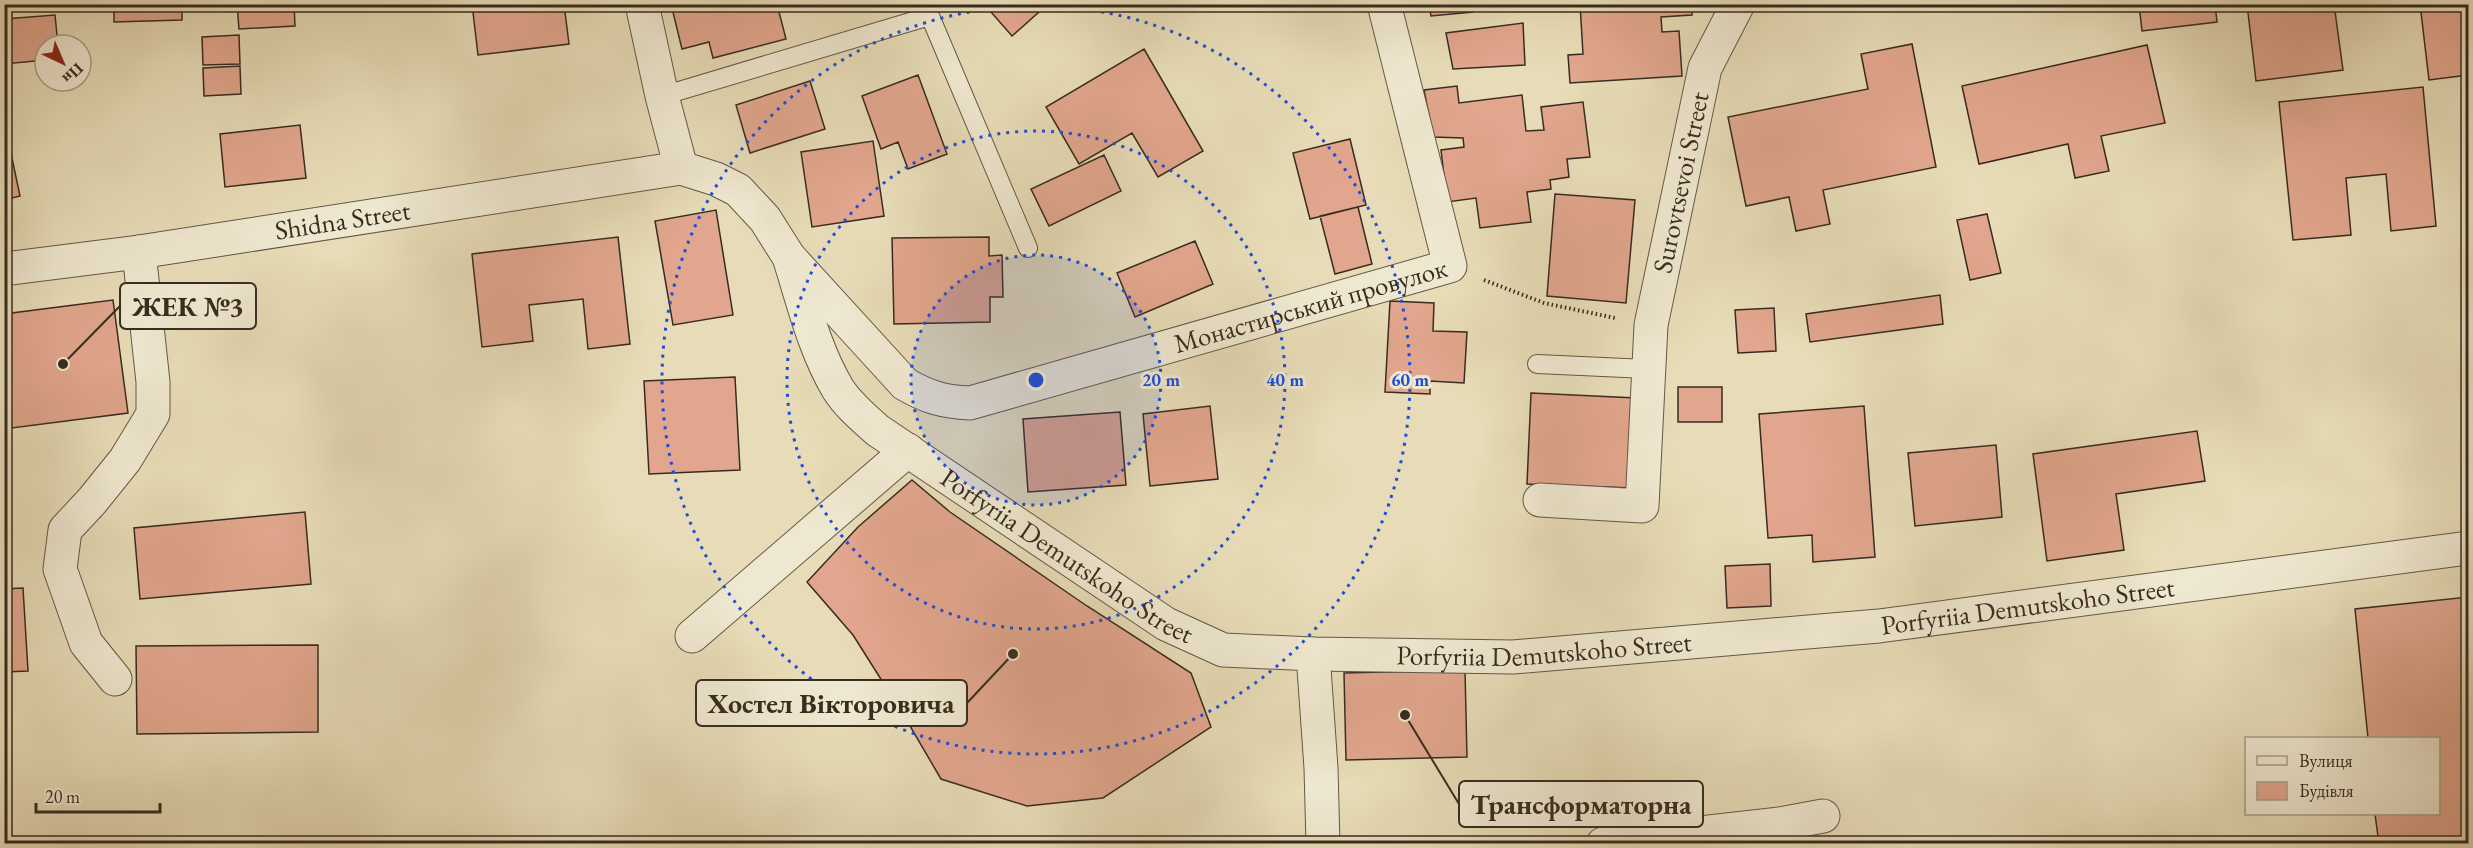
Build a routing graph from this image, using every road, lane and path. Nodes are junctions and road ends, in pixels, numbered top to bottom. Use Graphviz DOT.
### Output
graph roads {
  1 [pos="642,4"];
  2 [pos="1384,4"];
  3 [pos="1738,4"];
  4 [pos="662,96"];
  5 [pos="681,168"];
  6 [pos="1028,248"];
  7 [pos="139,252"];
  8 [pos="789,257"];
  9 [pos="1450,266"];
  10 [pos="4,269"];
  11 [pos="1651,325"];
  12 [pos="1538,364"];
  13 [pos="1647,369"];
  14 [pos="908,450"];
  15 [pos="1540,500"];
  16 [pos="2469,548"];
  17 [pos="692,636"];
  18 [pos="1313,654"];
  19 [pos="115,680"];
  20 [pos="1822,816"];
  21 [pos="1323,843"];
  22 [pos="1603,843"];
  1 -- 4 [label="street"];
  2 -- 9 [label="street, Монастирський провулок"];
  3 -- 11 [label="street, Surovtsevoi Street"];
  4 -- 5 [label="street"];
  4 -- 6 [label="lane"];
  5 -- 7 [label="street, Shidna Street"];
  5 -- 8 [label="street"];
  7 -- 10 [label="street, Shidna Street"];
  7 -- 19 [label="street"];
  8 -- 9 [label="street, Монастирський провулок"];
  8 -- 14 [label="street, Porfyriia Demutskoho Street"];
  9 -- 11 [label="path"];
  11 -- 13 [label="street, Surovtsevoi Street"];
  12 -- 13 [label="lane"];
  13 -- 15 [label="street, Surovtsevoi Street"];
  14 -- 17 [label="street"];
  14 -- 18 [label="street, Porfyriia Demutskoho Street"];
  16 -- 18 [label="street, Porfyriia Demutskoho Street"];
  18 -- 21 [label="street"];
  20 -- 22 [label="street"];
}
